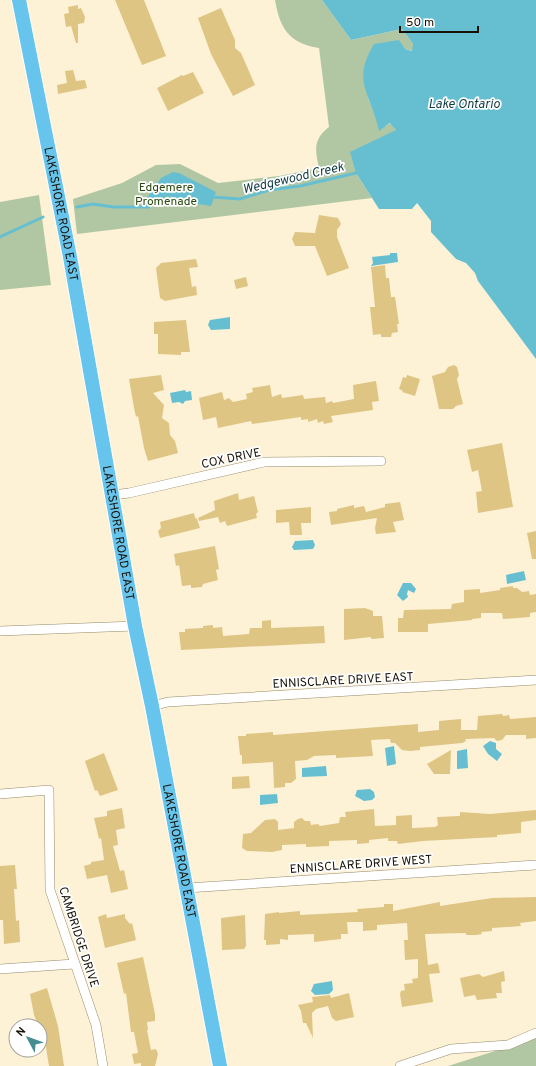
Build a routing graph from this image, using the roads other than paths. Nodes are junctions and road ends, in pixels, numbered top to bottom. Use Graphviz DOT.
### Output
graph roads {
  1 [pos="19,0"];
  2 [pos="381,461"];
  3 [pos="113,495"];
  4 [pos="134,626"];
  5 [pos="0,631"];
  6 [pos="536,680"];
  7 [pos="152,706"];
  8 [pos="0,794"];
  9 [pos="536,865"];
  10 [pos="187,888"];
  11 [pos="74,964"];
  12 [pos="0,969"];
  13 [pos="536,1033"];
  14 [pos="102,1066"];
  15 [pos="220,1066"];
  16 [pos="400,1066"];
  1 -- 3 [label="main road, LAKESHORE ROAD EAST"];
  2 -- 3 [label="street, COX DRIVE"];
  3 -- 4 [label="main road, LAKESHORE ROAD EAST"];
  4 -- 5 [label="street"];
  4 -- 7 [label="main road, LAKESHORE ROAD EAST"];
  6 -- 7 [label="street, ENNISCLARE DRIVE EAST"];
  7 -- 10 [label="main road, LAKESHORE ROAD EAST"];
  8 -- 11 [label="street, CAMBRIDGE DRIVE"];
  9 -- 10 [label="street, ENNISCLARE DRIVE WEST"];
  10 -- 15 [label="main road, LAKESHORE ROAD EAST"];
  11 -- 12 [label="street"];
  11 -- 14 [label="street, CAMBRIDGE DRIVE"];
  13 -- 16 [label="street"];
}
